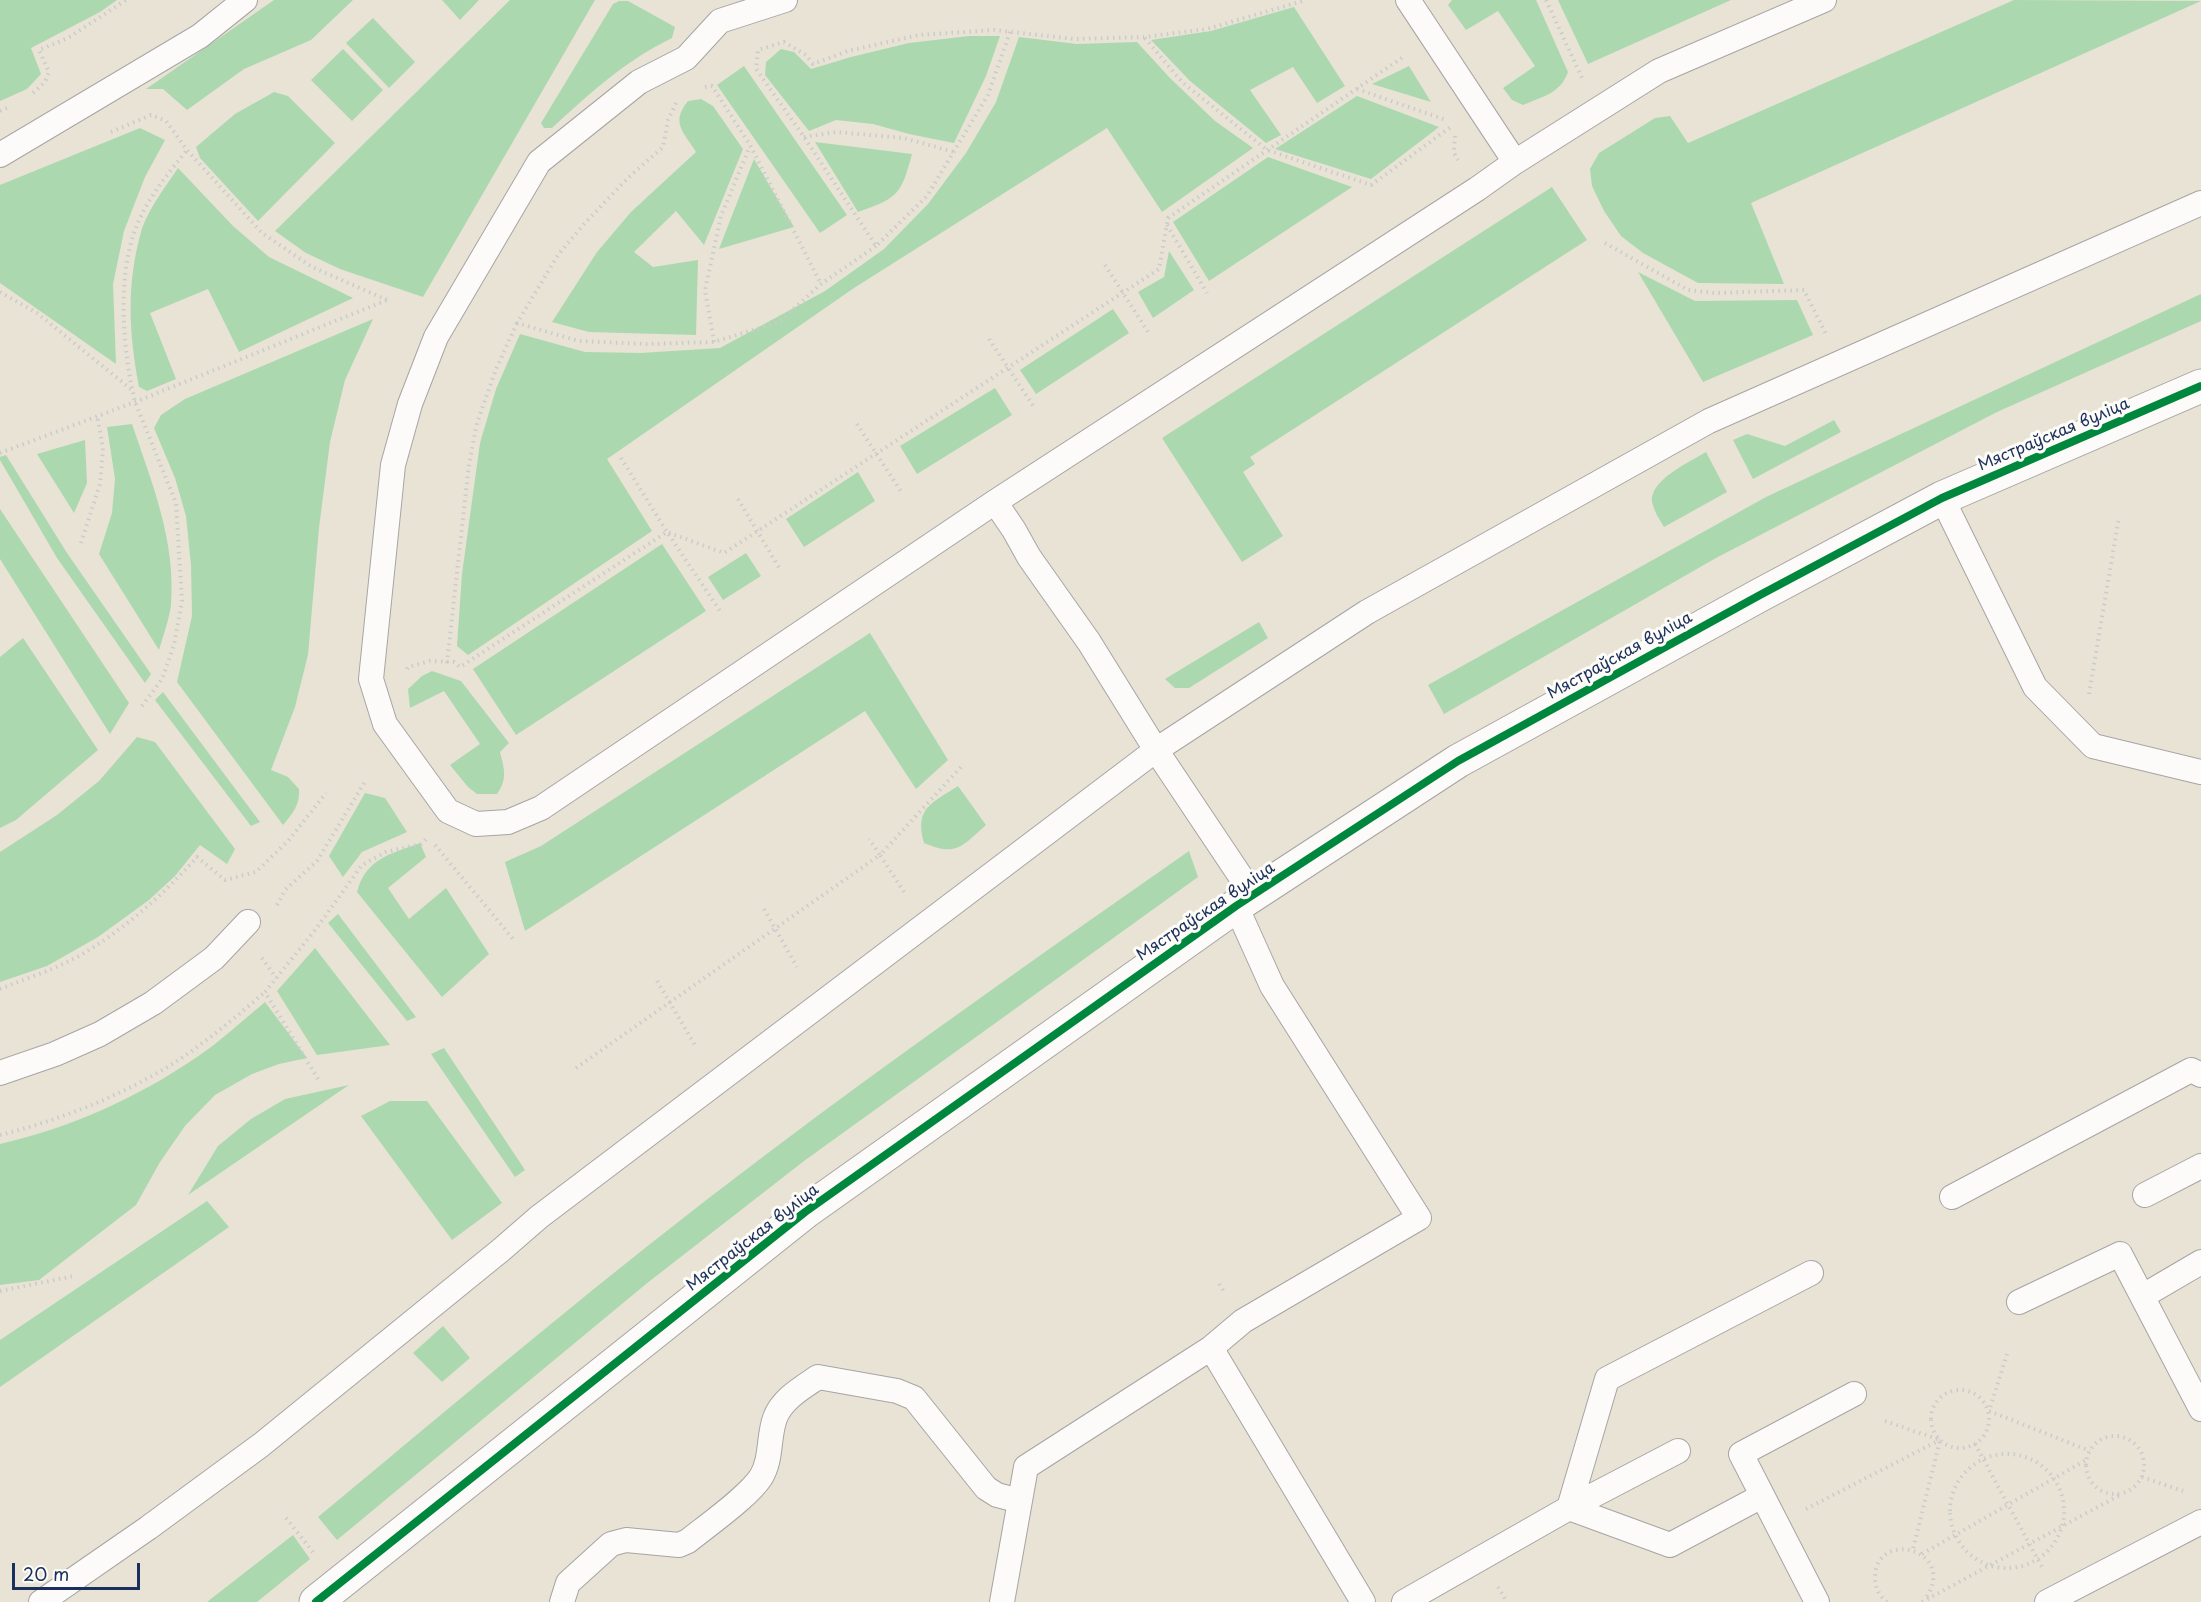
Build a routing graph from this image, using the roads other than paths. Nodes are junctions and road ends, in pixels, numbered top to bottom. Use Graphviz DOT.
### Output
graph roads {
  1 [pos="245,0"];
  2 [pos="785,0"];
  3 [pos="1408,0"];
  4 [pos="1824,0"];
  5 [pos="0,155"];
  6 [pos="1515,162"];
  7 [pos="2201,203"];
  8 [pos="2201,386"];
  9 [pos="1942,498"];
  10 [pos="995,502"];
  11 [pos="1156,750"];
  12 [pos="2201,772"];
  13 [pos="1245,901"];
  14 [pos="248,922"];
  15 [pos="0,1073"];
  16 [pos="2201,1075"];
  17 [pos="2201,1166"];
  18 [pos="2145,1195"];
  19 [pos="1952,1197"];
  20 [pos="2201,1262"];
  21 [pos="1811,1274"];
  22 [pos="2143,1296"];
  23 [pos="2019,1302"];
  24 [pos="1211,1348"];
  25 [pos="1854,1394"];
  26 [pos="2201,1409"];
  27 [pos="1678,1451"];
  28 [pos="1762,1496"];
  29 [pos="1020,1501"];
  30 [pos="1569,1508"];
  31 [pos="2201,1522"];
  32 [pos="2052,1599"];
  33 [pos="41,1602"];
  34 [pos="316,1602"];
  35 [pos="562,1602"];
  36 [pos="1002,1602"];
  37 [pos="1363,1602"];
  38 [pos="1404,1602"];
  39 [pos="1818,1602"];
  1 -- 5 [label="lane"];
  2 -- 10 [label="lane"];
  3 -- 6 [label="lane"];
  4 -- 6 [label="lane"];
  6 -- 10 [label="lane"];
  7 -- 11 [label="lane"];
  8 -- 9 [label="street, Мястраўская вуліца"];
  9 -- 12 [label="lane"];
  9 -- 13 [label="street, Мястраўская вуліца"];
  10 -- 11 [label="lane"];
  11 -- 13 [label="lane"];
  11 -- 33 [label="lane"];
  13 -- 24 [label="lane"];
  13 -- 34 [label="street, Мястраўская вуліца"];
  14 -- 15 [label="lane"];
  16 -- 19 [label="lane"];
  17 -- 18 [label="lane"];
  20 -- 22 [label="lane"];
  21 -- 30 [label="lane"];
  22 -- 23 [label="lane"];
  22 -- 26 [label="lane"];
  24 -- 29 [label="lane"];
  24 -- 37 [label="lane"];
  25 -- 28 [label="lane"];
  27 -- 30 [label="lane"];
  28 -- 30 [label="lane"];
  28 -- 39 [label="lane"];
  29 -- 35 [label="lane"];
  29 -- 36 [label="lane"];
  30 -- 38 [label="lane"];
  31 -- 32 [label="lane"];
}
